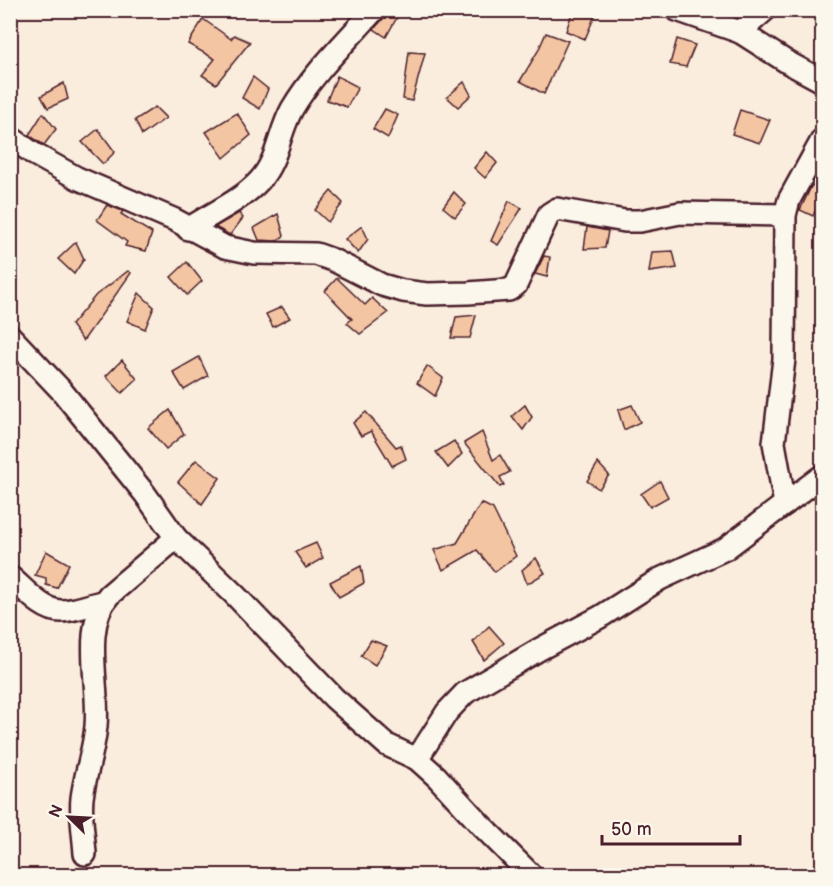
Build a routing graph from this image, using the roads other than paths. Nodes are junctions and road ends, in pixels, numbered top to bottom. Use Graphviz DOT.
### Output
graph roads {
  1 [pos="374,10"];
  2 [pos="677,10"];
  3 [pos="765,10"];
  4 [pos="740,32"];
  5 [pos="822,81"];
  6 [pos="10,137"];
  7 [pos="822,140"];
  8 [pos="785,215"];
  9 [pos="188,229"];
  10 [pos="10,336"];
  11 [pos="822,476"];
  12 [pos="785,504"];
  13 [pos="176,538"];
  14 [pos="10,577"];
  15 [pos="103,602"];
  16 [pos="417,759"];
  17 [pos="85,854"];
  18 [pos="532,876"];
  1 -- 9 [label="street"];
  2 -- 4 [label="street"];
  3 -- 4 [label="street"];
  4 -- 5 [label="street"];
  6 -- 9 [label="street"];
  7 -- 8 [label="street"];
  8 -- 9 [label="street"];
  8 -- 12 [label="street"];
  10 -- 13 [label="street"];
  11 -- 12 [label="street"];
  12 -- 16 [label="street"];
  13 -- 15 [label="street"];
  13 -- 16 [label="street"];
  14 -- 15 [label="street"];
  15 -- 17 [label="street"];
  16 -- 18 [label="street"];
}
